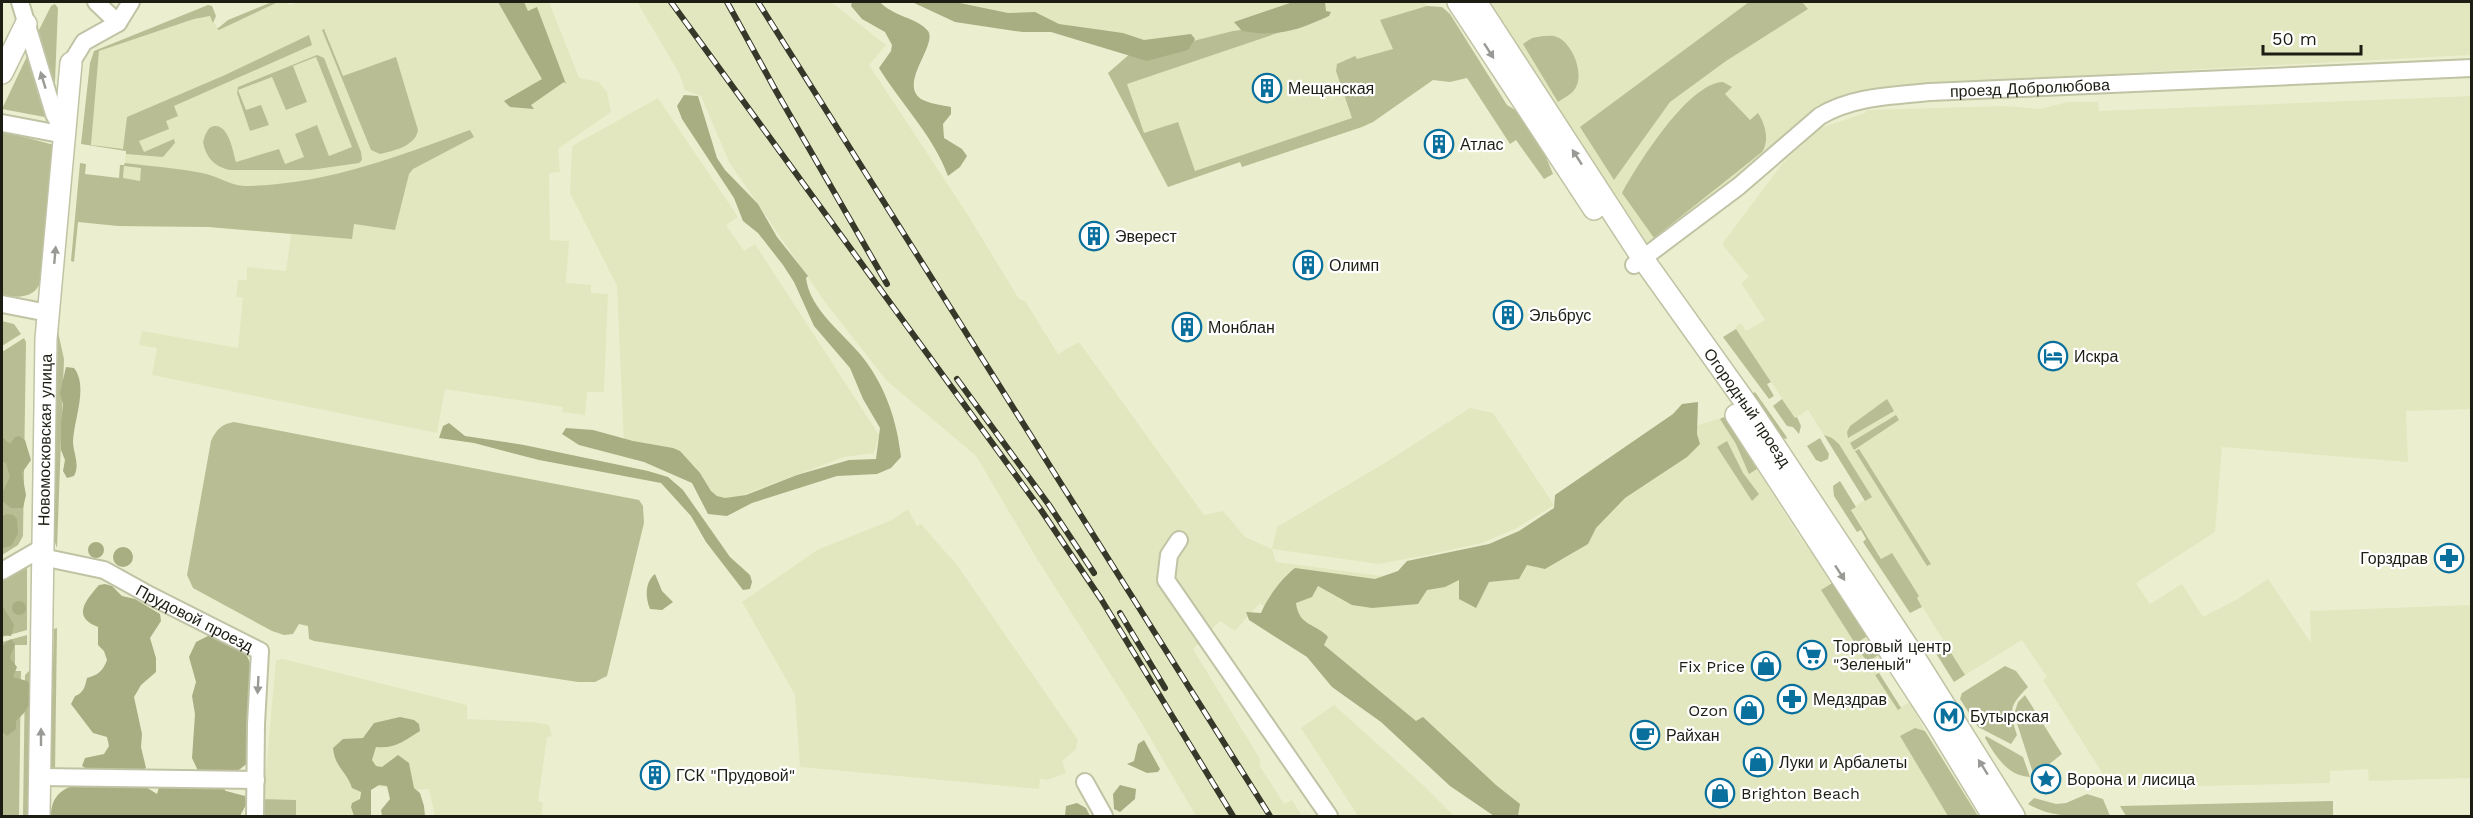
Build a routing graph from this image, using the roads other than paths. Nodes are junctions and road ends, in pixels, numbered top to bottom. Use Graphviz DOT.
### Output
graph roads {
  1 [pos="20,2"];
  2 [pos="96,2"];
  3 [pos="130,2"];
  4 [pos="1458,2"];
  5 [pos="1476,2"];
  6 [pos="118,23"];
  7 [pos="26,24"];
  8 [pos="71,63"];
  9 [pos="2472,68"];
  10 [pos="2,72"];
  11 [pos="2,123"];
  12 [pos="65,135"];
  13 [pos="1639,262"];
  14 [pos="2,304"];
  15 [pos="48,313"];
  16 [pos="1179,540"];
  17 [pos="42,552"];
  18 [pos="2,571"];
  19 [pos="40,777"];
  20 [pos="256,780"];
  21 [pos="1085,782"];
  22 [pos="39,816"];
  23 [pos="255,816"];
  24 [pos="1104,816"];
  25 [pos="1329,816"];
  26 [pos="1993,816"];
  27 [pos="2014,816"];
  1 -- 7 [label="street"];
  2 -- 6 [label="street"];
  3 -- 6 [label="street"];
  4 -- 13 [label="main road, Огородный проезд, one-way"];
  13 -- 5 [label="main road, Огородный проезд, one-way"];
  6 -- 8 [label="street"];
  7 -- 10 [label="main road"];
  12 -- 7 [label="street, one-way"];
  8 -- 12 [label="main road, Новомосковская улица"];
  9 -- 13 [label="street, проезд Добролюбова"];
  11 -- 12 [label="street"];
  15 -- 12 [label="main road, Новомосковская улица, one-way"];
  13 -- 26 [label="main road, Огородный проезд, one-way"];
  27 -- 13 [label="main road, Огородный проезд, one-way"];
  14 -- 15 [label="street"];
  15 -- 17 [label="main road, Новомосковская улица"];
  16 -- 25 [label="street"];
  17 -- 18 [label="street"];
  19 -- 17 [label="main road, Новомосковская улица, one-way"];
  17 -- 20 [label="street, Прудовой проезд, one-way"];
  19 -- 20 [label="street"];
  19 -- 22 [label="main road, Новомосковская улица"];
  20 -- 23 [label="street, Прудовой проезд"];
  21 -- 24 [label="street"];
}
